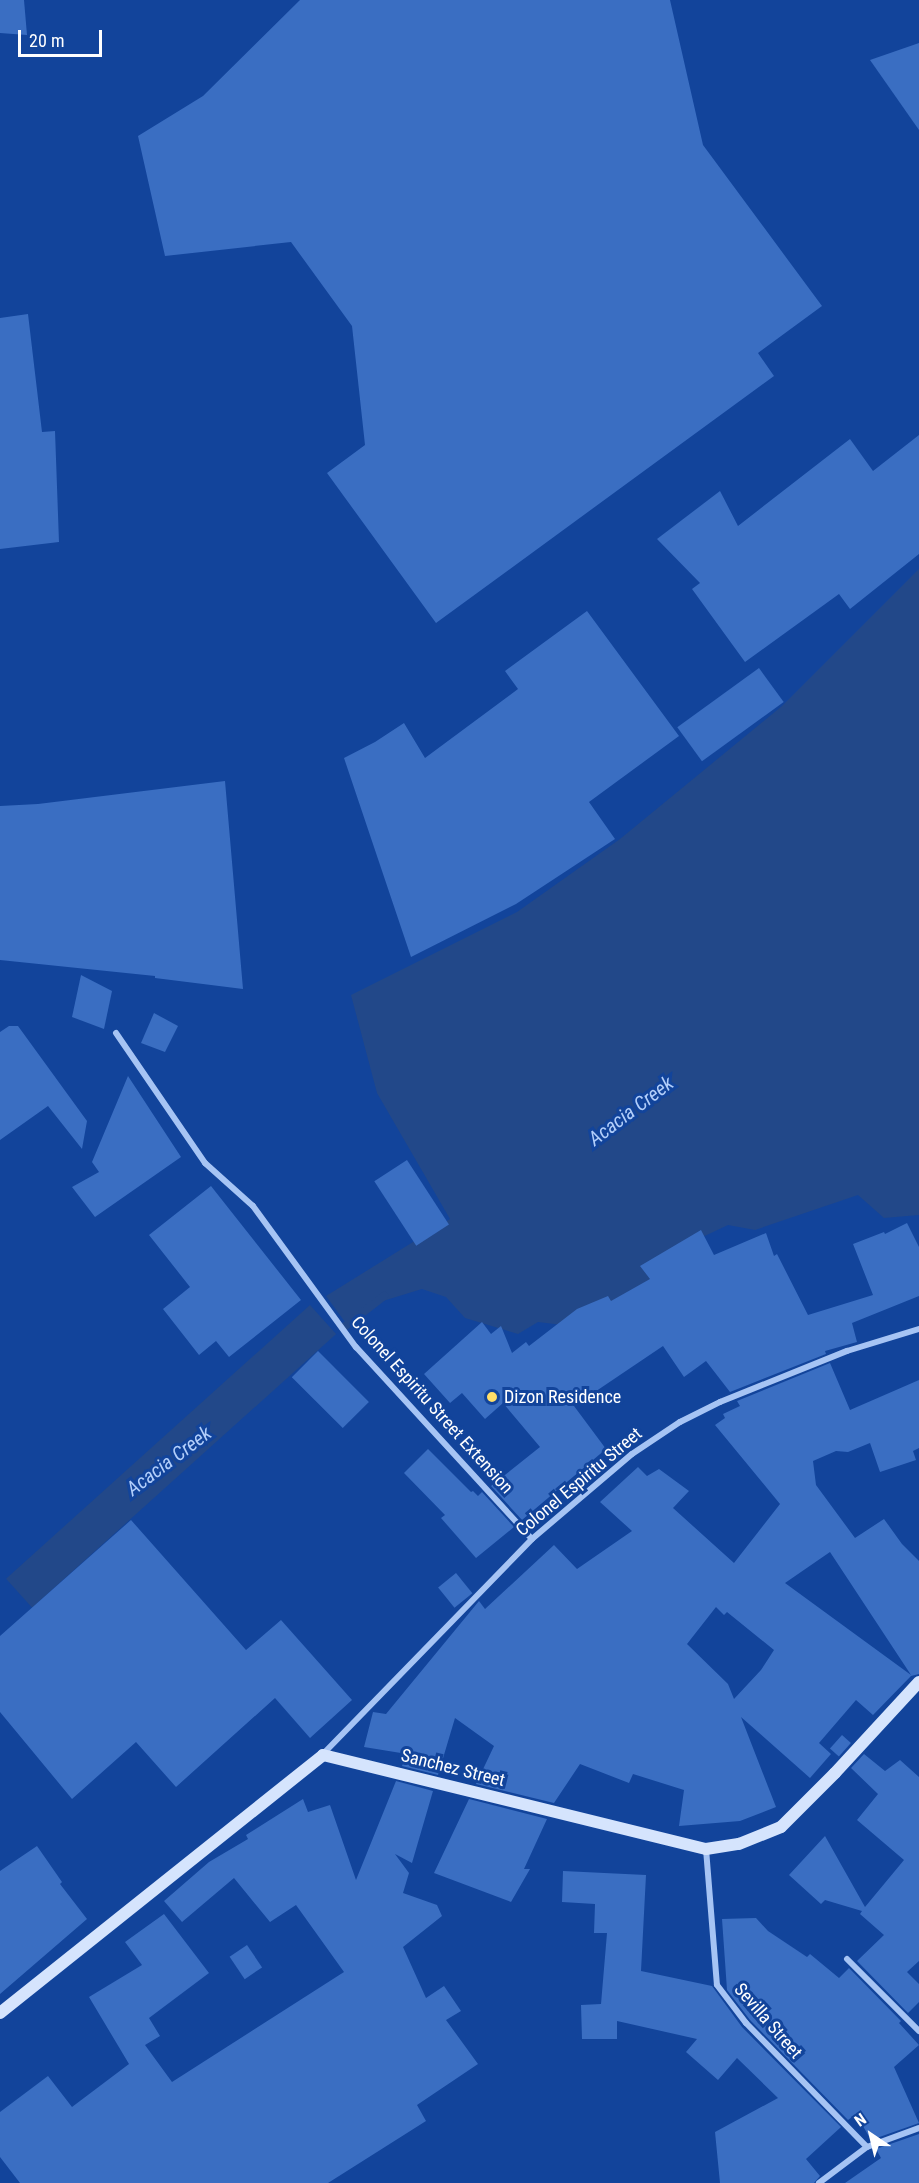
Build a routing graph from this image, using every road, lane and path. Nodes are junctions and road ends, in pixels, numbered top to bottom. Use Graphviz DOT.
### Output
graph roads {
  1 [pos="116,1033"];
  2 [pos="919,1329"];
  3 [pos="532,1539"];
  4 [pos="919,1682"];
  5 [pos="323,1755"];
  6 [pos="706,1849"];
  7 [pos="847,1959"];
  8 [pos="0,2013"];
  9 [pos="919,2031"];
  10 [pos="919,2128"];
  11 [pos="867,2148"];
  12 [pos="819,2183"];
  1 -- 3 [label="street, Colonel Espiritu Street Extension"];
  2 -- 3 [label="street, Colonel Espiritu Street"];
  3 -- 5 [label="street, Colonel Espiritu Street"];
  4 -- 6 [label="street, Sanchez Street"];
  5 -- 6 [label="street, Sanchez Street"];
  5 -- 8 [label="street"];
  6 -- 11 [label="street, Sevilla Street"];
  7 -- 9 [label="street"];
  10 -- 11 [label="street"];
  11 -- 12 [label="street"];
}
